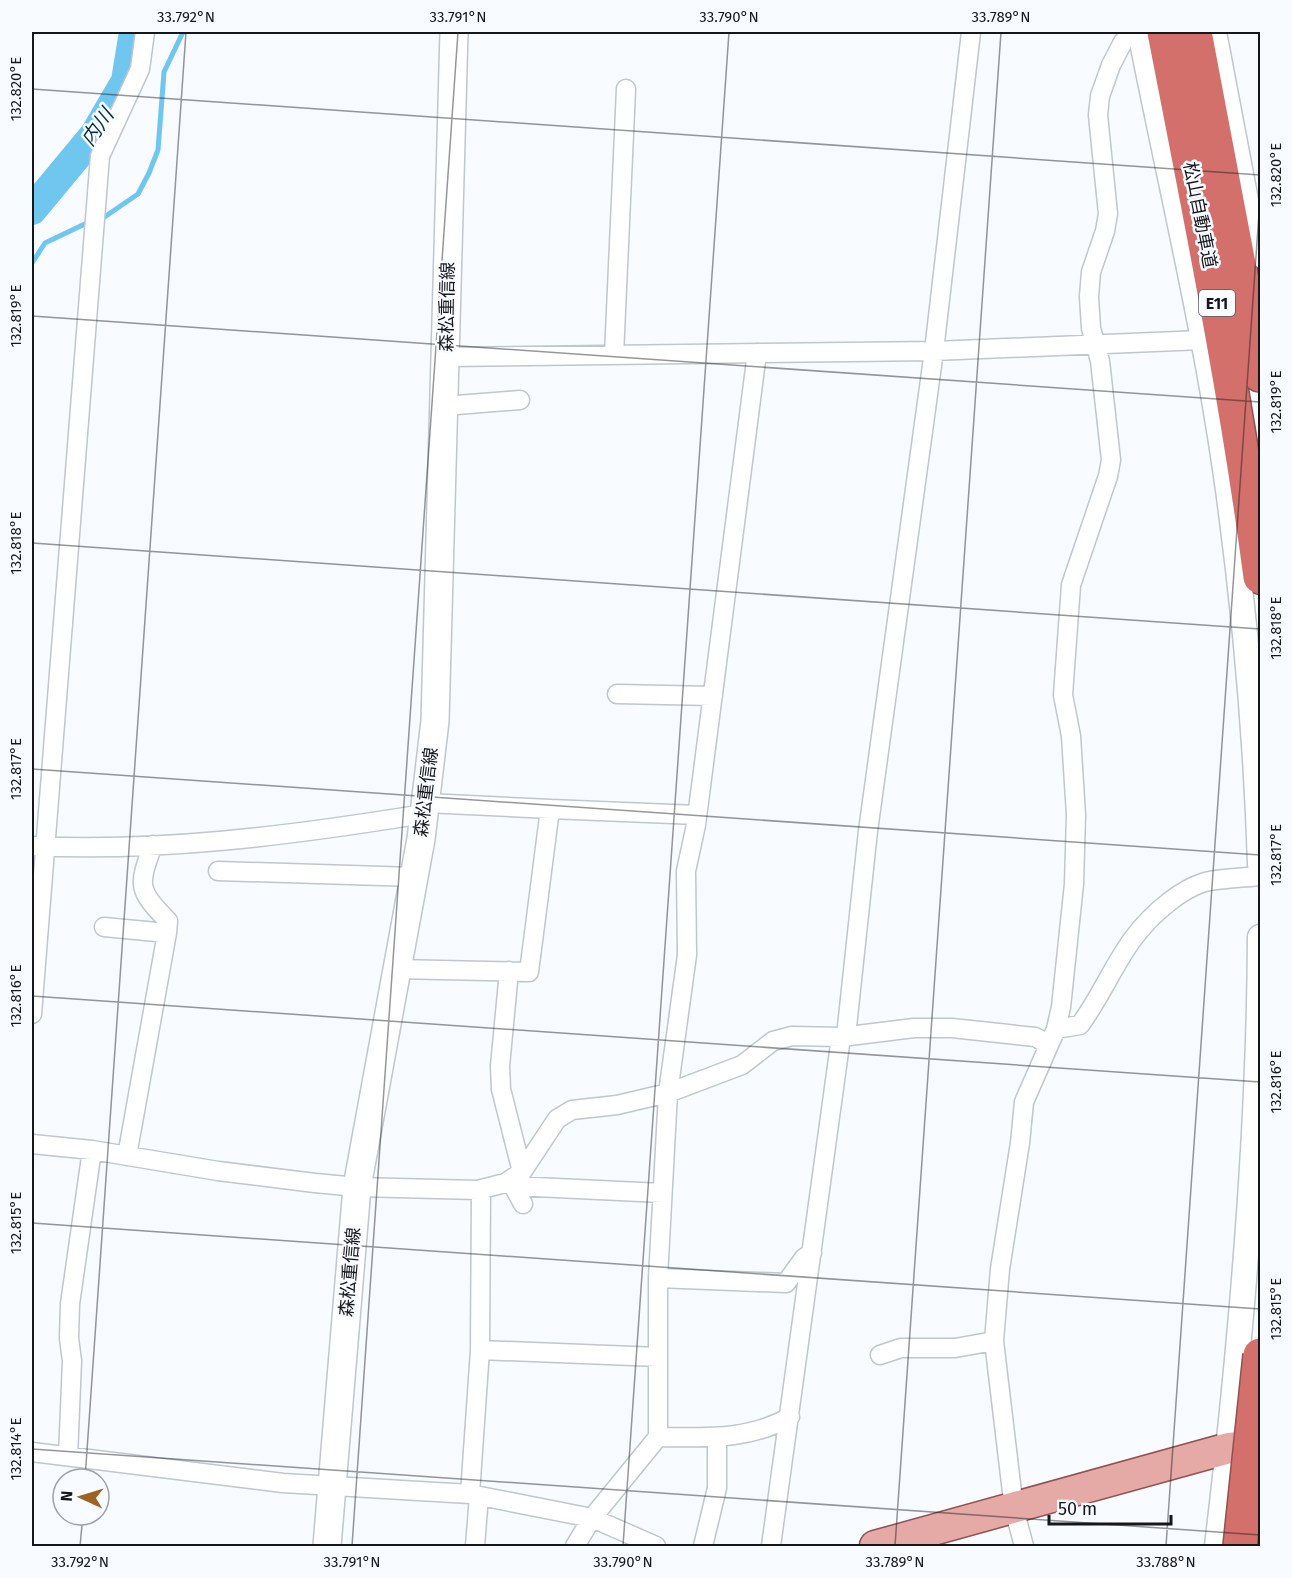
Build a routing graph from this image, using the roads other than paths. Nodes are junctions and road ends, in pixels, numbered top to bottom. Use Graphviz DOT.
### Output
graph roads {
  1 [pos="145,32"];
  2 [pos="454,32"];
  3 [pos="971,32"];
  4 [pos="1131,32"];
  5 [pos="1140,32"];
  6 [pos="1164,32"];
  7 [pos="1195,32"];
  8 [pos="1217,32"];
  9 [pos="626,89"];
  10 [pos="1260,258"];
  11 [pos="1202,340"];
  12 [pos="1096,344"];
  13 [pos="934,351"];
  14 [pos="758,353"];
  15 [pos="614,355"];
  16 [pos="446,357"];
  17 [pos="1260,375"];
  18 [pos="520,400"];
  19 [pos="444,406"];
  20 [pos="1260,577"];
  21 [pos="617,694"];
  22 [pos="713,696"];
  23 [pos="425,809"];
  24 [pos="550,809"];
  25 [pos="697,815"];
  26 [pos="153,845"];
  27 [pos="38,846"];
  28 [pos="1260,864"];
  29 [pos="218,870"];
  30 [pos="1260,876"];
  31 [pos="414,877"];
  32 [pos="104,927"];
  33 [pos="167,933"];
  34 [pos="1260,937"];
  35 [pos="395,969"];
  36 [pos="509,971"];
  37 [pos="32,1014"];
  38 [pos="844,1036"];
  39 [pos="1052,1036"];
  40 [pos="668,1093"];
  41 [pos="32,1144"];
  42 [pos="92,1150"];
  43 [pos="127,1156"];
  44 [pos="516,1179"];
  45 [pos="357,1187"];
  46 [pos="481,1189"];
  47 [pos="662,1193"];
  48 [pos="523,1204"];
  49 [pos="812,1253"];
  50 [pos="658,1278"];
  51 [pos="994,1341"];
  52 [pos="480,1350"];
  53 [pos="880,1355"];
  54 [pos="1260,1355"];
  55 [pos="658,1357"];
  56 [pos="790,1417"];
  57 [pos="658,1437"];
  58 [pos="717,1437"];
  59 [pos="1260,1445"];
  60 [pos="1228,1448"];
  61 [pos="32,1452"];
  62 [pos="68,1456"];
  63 [pos="333,1484"];
  64 [pos="475,1495"];
  65 [pos="1014,1509"];
  66 [pos="592,1518"];
  67 [pos="327,1546"];
  68 [pos="475,1546"];
  69 [pos="575,1546"];
  70 [pos="656,1546"];
  71 [pos="703,1546"];
  72 [pos="771,1546"];
  73 [pos="875,1546"];
  74 [pos="1024,1546"];
  75 [pos="1217,1546"];
  76 [pos="1240,1546"];
  1 -- 27 [label="street"];
  2 -- 16 [label="main road, 森松重信線"];
  3 -- 13 [label="street"];
  4 -- 12 [label="street"];
  5 -- 11 [label="street"];
  6 -- 20 [label="highway, 松山自動車道 / E11"];
  7 -- 17 [label="highway, 松山自動車道 / E11"];
  8 -- 10 [label="street"];
  9 -- 15 [label="street"];
  11 -- 12 [label="street"];
  11 -- 28 [label="street"];
  12 -- 13 [label="street"];
  12 -- 39 [label="street"];
  13 -- 14 [label="street"];
  13 -- 38 [label="street"];
  14 -- 15 [label="street"];
  14 -- 22 [label="street"];
  15 -- 16 [label="street"];
  16 -- 19 [label="main road, 森松重信線"];
  18 -- 19 [label="street"];
  19 -- 23 [label="main road, 森松重信線"];
  21 -- 22 [label="street"];
  22 -- 25 [label="street"];
  23 -- 24 [label="street"];
  23 -- 26 [label="street"];
  23 -- 31 [label="main road, 森松重信線"];
  24 -- 25 [label="street"];
  24 -- 36 [label="street"];
  25 -- 40 [label="street"];
  26 -- 27 [label="street"];
  26 -- 33 [label="street"];
  27 -- 37 [label="street"];
  29 -- 31 [label="street"];
  30 -- 39 [label="street"];
  31 -- 35 [label="main road, 森松重信線"];
  32 -- 33 [label="street"];
  33 -- 43 [label="street"];
  34 -- 60 [label="street"];
  35 -- 36 [label="street"];
  35 -- 45 [label="main road, 森松重信線"];
  36 -- 44 [label="street"];
  38 -- 39 [label="street"];
  38 -- 40 [label="street"];
  38 -- 49 [label="street"];
  39 -- 51 [label="street"];
  40 -- 44 [label="street"];
  40 -- 47 [label="street"];
  41 -- 42 [label="street"];
  42 -- 43 [label="street"];
  42 -- 62 [label="street"];
  43 -- 45 [label="street"];
  44 -- 46 [label="street"];
  44 -- 47 [label="street"];
  44 -- 48 [label="street"];
  45 -- 46 [label="street"];
  45 -- 63 [label="main road, 森松重信線"];
  46 -- 52 [label="street"];
  47 -- 50 [label="street"];
  49 -- 50 [label="street"];
  49 -- 56 [label="street"];
  50 -- 55 [label="street"];
  51 -- 53 [label="street"];
  51 -- 65 [label="street"];
  52 -- 55 [label="street"];
  52 -- 64 [label="street"];
  54 -- 76 [label="highway, bridge"];
  55 -- 57 [label="street"];
  56 -- 58 [label="street"];
  56 -- 72 [label="street"];
  57 -- 58 [label="street"];
  57 -- 66 [label="street"];
  58 -- 71 [label="street"];
  59 -- 60 [label="main road"];
  60 -- 65 [label="main road"];
  60 -- 75 [label="street"];
  61 -- 62 [label="street"];
  62 -- 63 [label="street"];
  63 -- 64 [label="street"];
  63 -- 67 [label="main road, 森松重信線"];
  64 -- 66 [label="street"];
  64 -- 68 [label="street"];
  65 -- 73 [label="main road"];
  65 -- 74 [label="street"];
  66 -- 69 [label="street"];
  66 -- 70 [label="street"];
}
